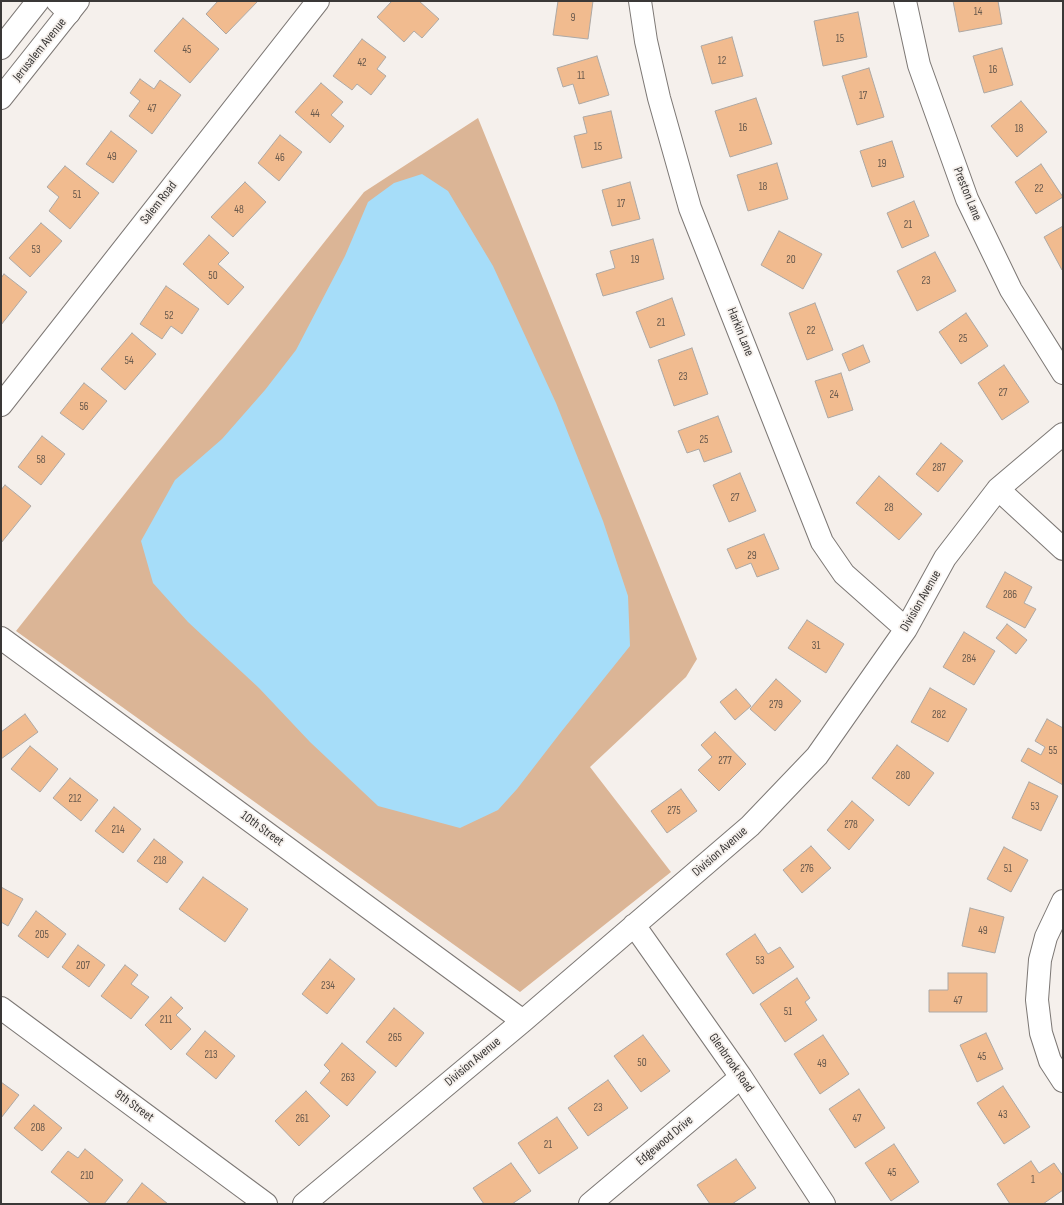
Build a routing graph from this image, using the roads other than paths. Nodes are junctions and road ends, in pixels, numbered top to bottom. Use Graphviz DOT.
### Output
graph roads {
  1 [pos="38,1"];
  2 [pos="318,1"];
  3 [pos="640,1"];
  4 [pos="905,1"];
  5 [pos="68,5"];
  6 [pos="1,48"];
  7 [pos="1,98"];
  8 [pos="1063,373"];
  9 [pos="1,405"];
  10 [pos="1063,434"];
  11 [pos="998,489"];
  12 [pos="1063,550"];
  13 [pos="906,629"];
  14 [pos="1,638"];
  15 [pos="1063,901"];
  16 [pos="634,925"];
  17 [pos="1,1008"];
  18 [pos="522,1021"];
  19 [pos="741,1077"];
  20 [pos="1063,1080"];
  21 [pos="266,1204"];
  22 [pos="304,1204"];
  23 [pos="590,1204"];
  24 [pos="824,1204"];
  1 -- 6 [label="street"];
  2 -- 9 [label="street, Salem Road"];
  3 -- 13 [label="street, Harkin Lane"];
  4 -- 8 [label="street, Preston Lane"];
  5 -- 7 [label="street, Jerusalem Avenue"];
  10 -- 11 [label="street, Division Avenue"];
  11 -- 12 [label="street"];
  11 -- 13 [label="street, Division Avenue"];
  13 -- 16 [label="street, Division Avenue"];
  14 -- 18 [label="street, 10th Street"];
  15 -- 20 [label="street"];
  16 -- 18 [label="street, Division Avenue"];
  16 -- 19 [label="street, Glenbrook Road"];
  17 -- 21 [label="street, 9th Street"];
  18 -- 22 [label="street, Division Avenue"];
  19 -- 23 [label="street, Edgewood Drive"];
  19 -- 24 [label="street, Glenbrook Road"];
}
